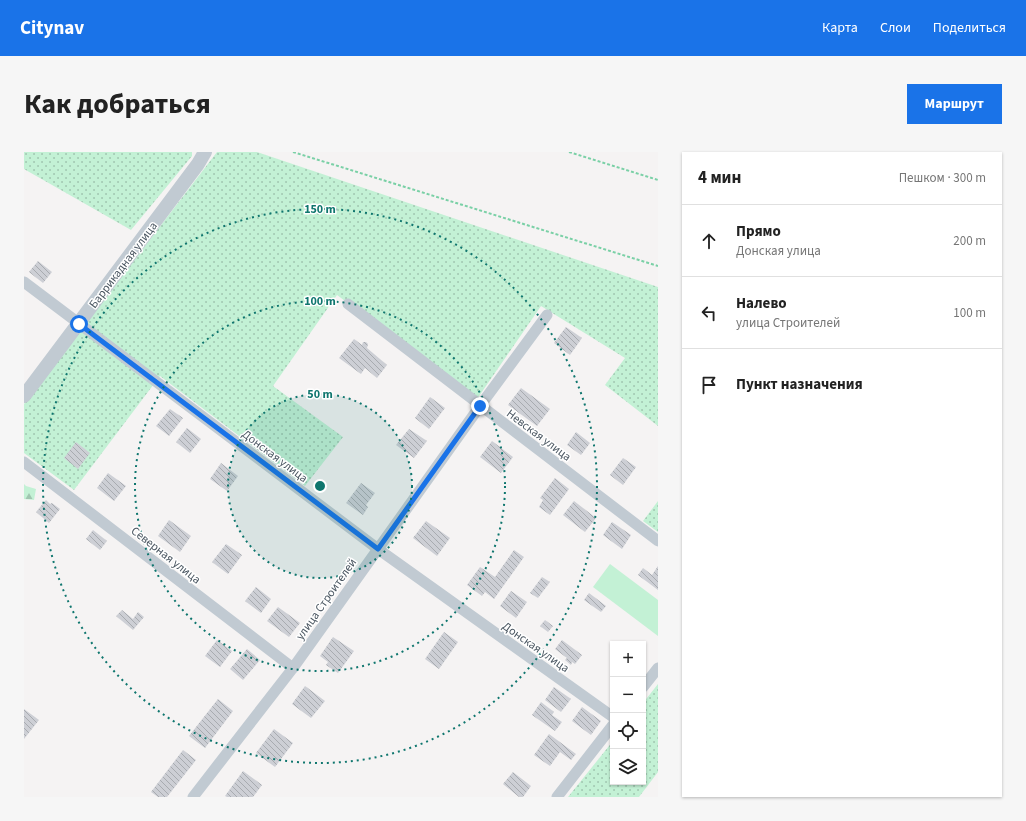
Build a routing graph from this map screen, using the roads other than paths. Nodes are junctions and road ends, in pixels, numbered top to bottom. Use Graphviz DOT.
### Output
graph roads {
  1 [pos="205,152"];
  2 [pos="24,282"];
  3 [pos="348,304"];
  4 [pos="547,315"];
  5 [pos="79,324"];
  6 [pos="24,396"];
  7 [pos="480,406"];
  8 [pos="24,462"];
  9 [pos="658,541"];
  10 [pos="378,549"];
  11 [pos="293,668"];
  12 [pos="658,668"];
  13 [pos="646,683"];
  14 [pos="610,715"];
  15 [pos="610,730"];
  16 [pos="193,797"];
  17 [pos="557,797"];
  1 -- 5 [label="street, Баррикадная улица"];
  2 -- 5 [label="street, Донская улица"];
  3 -- 7 [label="street, Невская улица"];
  4 -- 7 [label="street, улица Строителей"];
  5 -- 6 [label="street, Баррикадная улица"];
  5 -- 10 [label="street, Донская улица"];
  7 -- 9 [label="street, Невская улица"];
  7 -- 10 [label="street, улица Строителей"];
  8 -- 11 [label="street, Северная улица"];
  10 -- 11 [label="street, улица Строителей"];
  10 -- 14 [label="street, Донская улица"];
  11 -- 16 [label="street, улица Строителей"];
  12 -- 13 [label="street"];
  15 -- 17 [label="street"];
}
